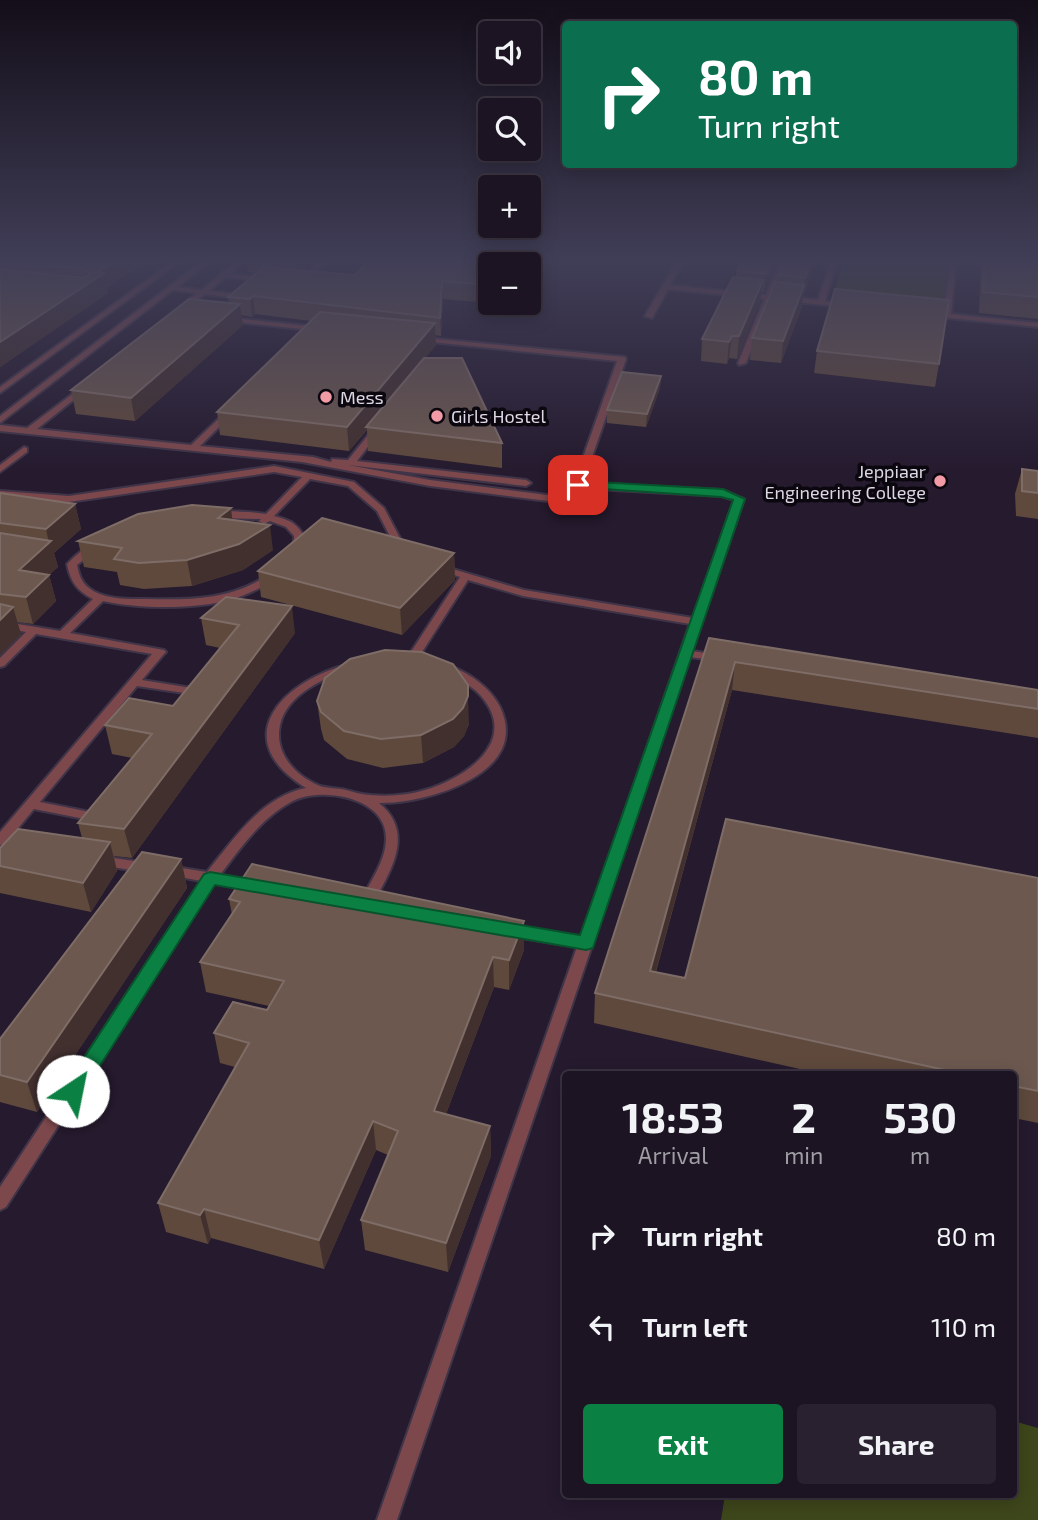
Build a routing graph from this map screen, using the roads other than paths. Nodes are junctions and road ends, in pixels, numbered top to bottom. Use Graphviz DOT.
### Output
graph roads {
  1 [pos="81,332"];
  2 [pos="115,332"];
  3 [pos="308,332"];
  4 [pos="755,332"];
  5 [pos="302,338"];
  6 [pos="407,338"];
  7 [pos="742,363"];
  8 [pos="94,380"];
  9 [pos="0,391"];
  10 [pos="233,408"];
  11 [pos="0,420"];
  12 [pos="384,422"];
  13 [pos="0,428"];
  14 [pos="29,430"];
  15 [pos="194,448"];
  16 [pos="24,450"];
  17 [pos="305,460"];
  18 [pos="352,461"];
  19 [pos="0,469"];
  20 [pos="309,475"];
  21 [pos="526,483"];
  22 [pos="578,485"];
  23 [pos="0,494"];
  24 [pos="268,517"];
  25 [pos="255,532"];
  26 [pos="421,558"];
  27 [pos="59,562"];
  28 [pos="72,564"];
  29 [pos="432,564"];
  30 [pos="465,577"];
  31 [pos="99,599"];
  32 [pos="695,622"];
  33 [pos="0,624"];
  34 [pos="34,630"];
  35 [pos="62,635"];
  36 [pos="685,653"];
  37 [pos="738,661"];
  38 [pos="0,664"];
  39 [pos="363,664"];
  40 [pos="134,682"];
  41 [pos="188,705"];
  42 [pos="318,790"];
  43 [pos="366,798"];
  44 [pos="31,804"];
  45 [pos="101,818"];
  46 [pos="0,841"];
  47 [pos="82,858"];
  48 [pos="210,878"];
  49 [pos="265,887"];
  50 [pos="365,906"];
  51 [pos="495,928"];
  52 [pos="586,943"];
  53 [pos="0,1202"];
  54 [pos="387,1520"];
  1 -- 9 [label="lane"];
  2 -- 11 [label="lane"];
  3 -- 5 [label="lane"];
  4 -- 7 [label="lane"];
  6 -- 22 [label="lane"];
  8 -- 14 [label="lane"];
  10 -- 15 [label="lane"];
  12 -- 18 [label="lane"];
  13 -- 14 [label="lane"];
  14 -- 15 [label="lane"];
  15 -- 17 [label="lane"];
  16 -- 19 [label="lane"];
  17 -- 18 [label="lane"];
  17 -- 22 [label="lane"];
  18 -- 21 [label="lane"];
  20 -- 23 [label="lane"];
  20 -- 24 [label="lane"];
  20 -- 26 [label="lane"];
  22 -- 32 [label="lane"];
  24 -- 25 [label="lane"];
  24 -- 28 [label="lane"];
  24 -- 31 [label="lane"];
  27 -- 28 [label="lane"];
  28 -- 31 [label="lane"];
  29 -- 30 [label="lane"];
  30 -- 32 [label="lane"];
  30 -- 43 [label="lane"];
  31 -- 35 [label="lane"];
  32 -- 36 [label="lane"];
  33 -- 34 [label="lane"];
  34 -- 35 [label="lane"];
  34 -- 38 [label="lane"];
  35 -- 40 [label="lane"];
  36 -- 37 [label="lane"];
  36 -- 52 [label="lane"];
  39 -- 42 [label="lane"];
  40 -- 41 [label="lane"];
  40 -- 44 [label="lane"];
  42 -- 43 [label="lane"];
  42 -- 48 [label="lane"];
  43 -- 50 [label="lane"];
  44 -- 45 [label="lane"];
  44 -- 46 [label="lane"];
  47 -- 48 [label="lane"];
  48 -- 49 [label="lane"];
  48 -- 53 [label="lane"];
  51 -- 52 [label="lane"];
  52 -- 54 [label="lane"];
}
